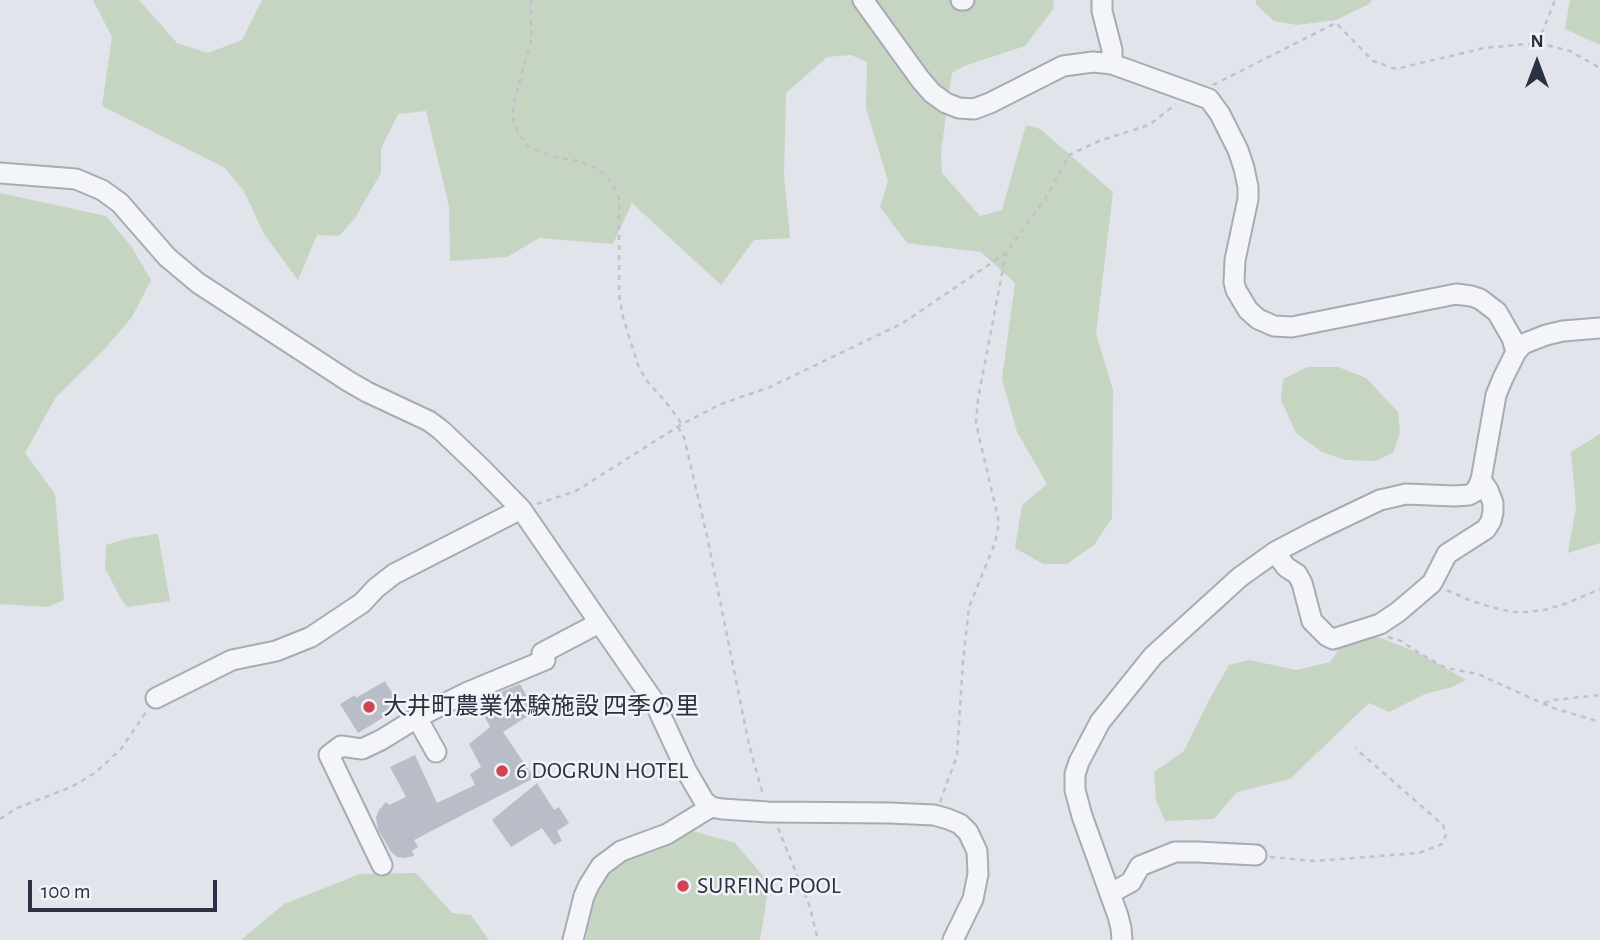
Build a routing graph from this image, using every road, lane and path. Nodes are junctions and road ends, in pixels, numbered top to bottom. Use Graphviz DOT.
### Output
graph roads {
  1 [pos="531,0"];
  2 [pos="863,0"];
  3 [pos="1102,0"];
  4 [pos="1556,0"];
  5 [pos="1538,43"];
  6 [pos="1112,64"];
  7 [pos="1600,68"];
  8 [pos="1197,95"];
  9 [pos="0,173"];
  10 [pos="1006,253"];
  11 [pos="1600,328"];
  12 [pos="1516,352"];
  13 [pos="682,424"];
  14 [pos="678,427"];
  15 [pos="1481,480"];
  16 [pos="521,509"];
  17 [pos="1275,552"];
  18 [pos="1432,583"];
  19 [pos="1600,589"];
  20 [pos="599,622"];
  21 [pos="1386,637"];
  22 [pos="1600,695"];
  23 [pos="156,698"];
  24 [pos="1544,703"];
  25 [pos="417,718"];
  26 [pos="1600,722"];
  27 [pos="1355,748"];
  28 [pos="436,751"];
  29 [pos="711,807"];
  30 [pos="770,812"];
  31 [pos="934,815"];
  32 [pos="0,819"];
  33 [pos="1256,855"];
  34 [pos="382,864"];
  35 [pos="1111,893"];
  36 [pos="573,940"];
  37 [pos="818,940"];
  38 [pos="953,940"];
  39 [pos="1122,940"];
  1 -- 13 [label="path"];
  2 -- 6 [label="street"];
  3 -- 6 [label="street"];
  4 -- 5 [label="path"];
  5 -- 7 [label="path"];
  5 -- 8 [label="path"];
  6 -- 8 [label="street"];
  8 -- 10 [label="path"];
  8 -- 12 [label="street"];
  9 -- 16 [label="street"];
  10 -- 13 [label="path"];
  10 -- 31 [label="path"];
  11 -- 12 [label="street"];
  12 -- 15 [label="street"];
  13 -- 14 [label="path"];
  14 -- 16 [label="path"];
  14 -- 30 [label="path"];
  15 -- 17 [label="street"];
  15 -- 18 [label="street"];
  16 -- 20 [label="street"];
  16 -- 23 [label="street"];
  17 -- 18 [label="street"];
  17 -- 35 [label="street"];
  18 -- 19 [label="path"];
  20 -- 25 [label="street"];
  20 -- 29 [label="street"];
  21 -- 24 [label="path"];
  22 -- 24 [label="path"];
  23 -- 32 [label="path"];
  24 -- 26 [label="path"];
  25 -- 28 [label="street"];
  25 -- 34 [label="street"];
  27 -- 33 [label="path"];
  29 -- 30 [label="street"];
  29 -- 36 [label="street"];
  30 -- 31 [label="street"];
  30 -- 37 [label="path"];
  31 -- 38 [label="street"];
  33 -- 35 [label="street"];
  35 -- 39 [label="street"];
}
